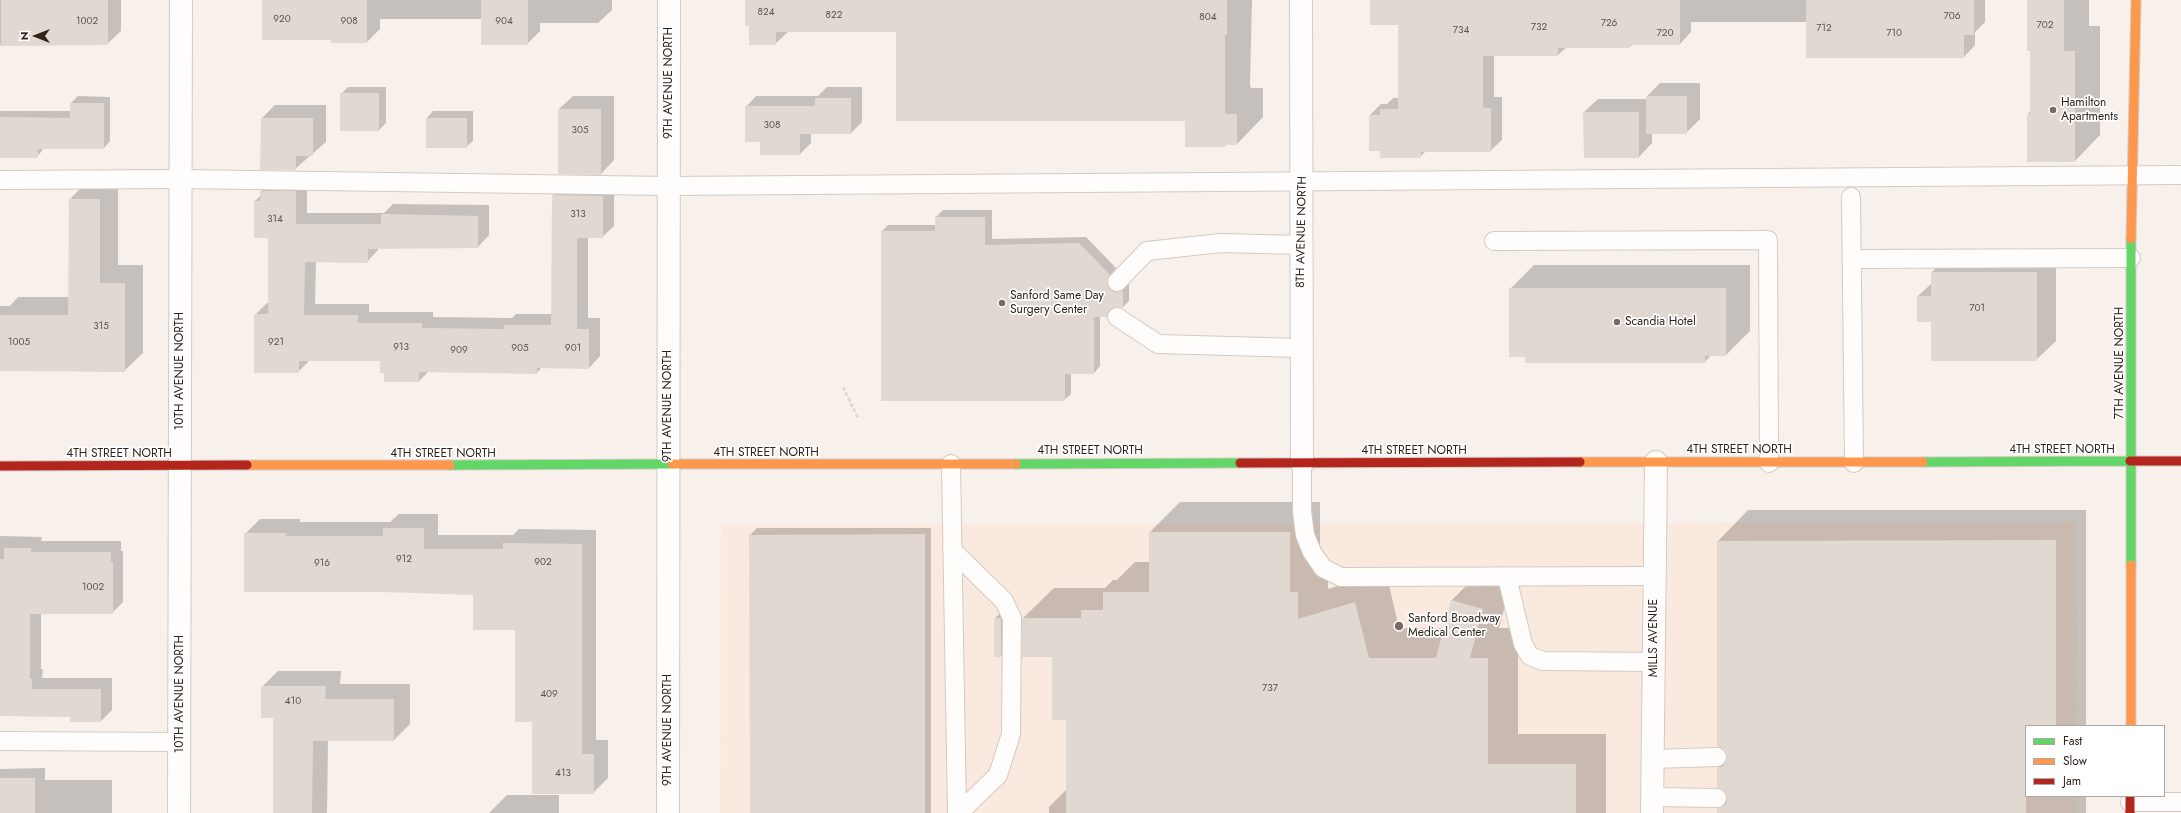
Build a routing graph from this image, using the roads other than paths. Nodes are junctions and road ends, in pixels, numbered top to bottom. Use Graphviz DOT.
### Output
graph roads {
  1 [pos="181,0"];
  2 [pos="669,0"];
  3 [pos="1301,0"];
  4 [pos="2136,0"];
  5 [pos="2179,174"];
  6 [pos="2132,175"];
  7 [pos="180,179"];
  8 [pos="0,180"];
  9 [pos="1303,181"];
  10 [pos="668,186"];
  11 [pos="1851,197"];
  12 [pos="1494,241"];
  13 [pos="1302,245"];
  14 [pos="2131,258"];
  15 [pos="1852,260"];
  16 [pos="1117,282"];
  17 [pos="1117,317"];
  18 [pos="1300,348"];
  19 [pos="2181,461"];
  20 [pos="1656,462"];
  21 [pos="2132,462"];
  22 [pos="1768,463"];
  23 [pos="1854,463"];
  24 [pos="951,464"];
  25 [pos="1302,464"];
  26 [pos="0,466"];
  27 [pos="181,466"];
  28 [pos="668,466"];
  29 [pos="952,550"];
  30 [pos="1654,576"];
  31 [pos="1507,577"];
  32 [pos="1654,662"];
  33 [pos="2130,725"];
  34 [pos="0,741"];
  35 [pos="180,742"];
  36 [pos="1717,757"];
  37 [pos="1653,759"];
  38 [pos="1717,798"];
  39 [pos="2181,802"];
  40 [pos="2130,804"];
  41 [pos="1652,805"];
  42 [pos="179,813"];
  43 [pos="668,813"];
  44 [pos="958,813"];
  1 -- 7 [label="street, 10TH AVENUE NORTH"];
  2 -- 10 [label="street, 9TH AVENUE NORTH"];
  3 -- 9 [label="street, 8TH AVENUE NORTH"];
  4 -- 6 [label="street, 7TH AVENUE NORTH"];
  5 -- 6 [label="lane"];
  6 -- 9 [label="lane"];
  6 -- 14 [label="street, 7TH AVENUE NORTH"];
  7 -- 8 [label="lane"];
  7 -- 10 [label="lane"];
  7 -- 27 [label="street, 10TH AVENUE NORTH"];
  9 -- 10 [label="lane"];
  9 -- 13 [label="street, 8TH AVENUE NORTH"];
  10 -- 28 [label="street, 9TH AVENUE NORTH"];
  11 -- 15 [label="lane"];
  12 -- 22 [label="lane"];
  13 -- 16 [label="lane"];
  13 -- 18 [label="street, 8TH AVENUE NORTH"];
  14 -- 15 [label="lane"];
  14 -- 21 [label="street, 7TH AVENUE NORTH"];
  15 -- 23 [label="lane"];
  17 -- 18 [label="lane"];
  18 -- 25 [label="street, 8TH AVENUE NORTH"];
  19 -- 21 [label="street, 4TH STREET NORTH"];
  20 -- 22 [label="street, 4TH STREET NORTH"];
  20 -- 25 [label="street, 4TH STREET NORTH"];
  20 -- 30 [label="street, MILLS AVENUE"];
  21 -- 23 [label="street, 4TH STREET NORTH"];
  21 -- 33 [label="street, 7TH AVENUE NORTH"];
  22 -- 23 [label="street, 4TH STREET NORTH"];
  24 -- 25 [label="street, 4TH STREET NORTH"];
  24 -- 28 [label="street, 4TH STREET NORTH"];
  24 -- 29 [label="lane"];
  25 -- 31 [label="lane"];
  26 -- 27 [label="street, 4TH STREET NORTH"];
  27 -- 28 [label="street, 4TH STREET NORTH"];
  27 -- 35 [label="street, 10TH AVENUE NORTH"];
  28 -- 43 [label="street, 9TH AVENUE NORTH"];
  29 -- 44 [label="lane"];
  29 -- 44 [label="lane"];
  30 -- 31 [label="lane"];
  30 -- 32 [label="street, MILLS AVENUE"];
  31 -- 32 [label="lane"];
  32 -- 37 [label="street, MILLS AVENUE"];
  34 -- 35 [label="lane"];
  35 -- 42 [label="street, 10TH AVENUE NORTH"];
  36 -- 37 [label="lane"];
  37 -- 41 [label="street, MILLS AVENUE"];
  38 -- 41 [label="lane"];
  39 -- 40 [label="lane"];
}
